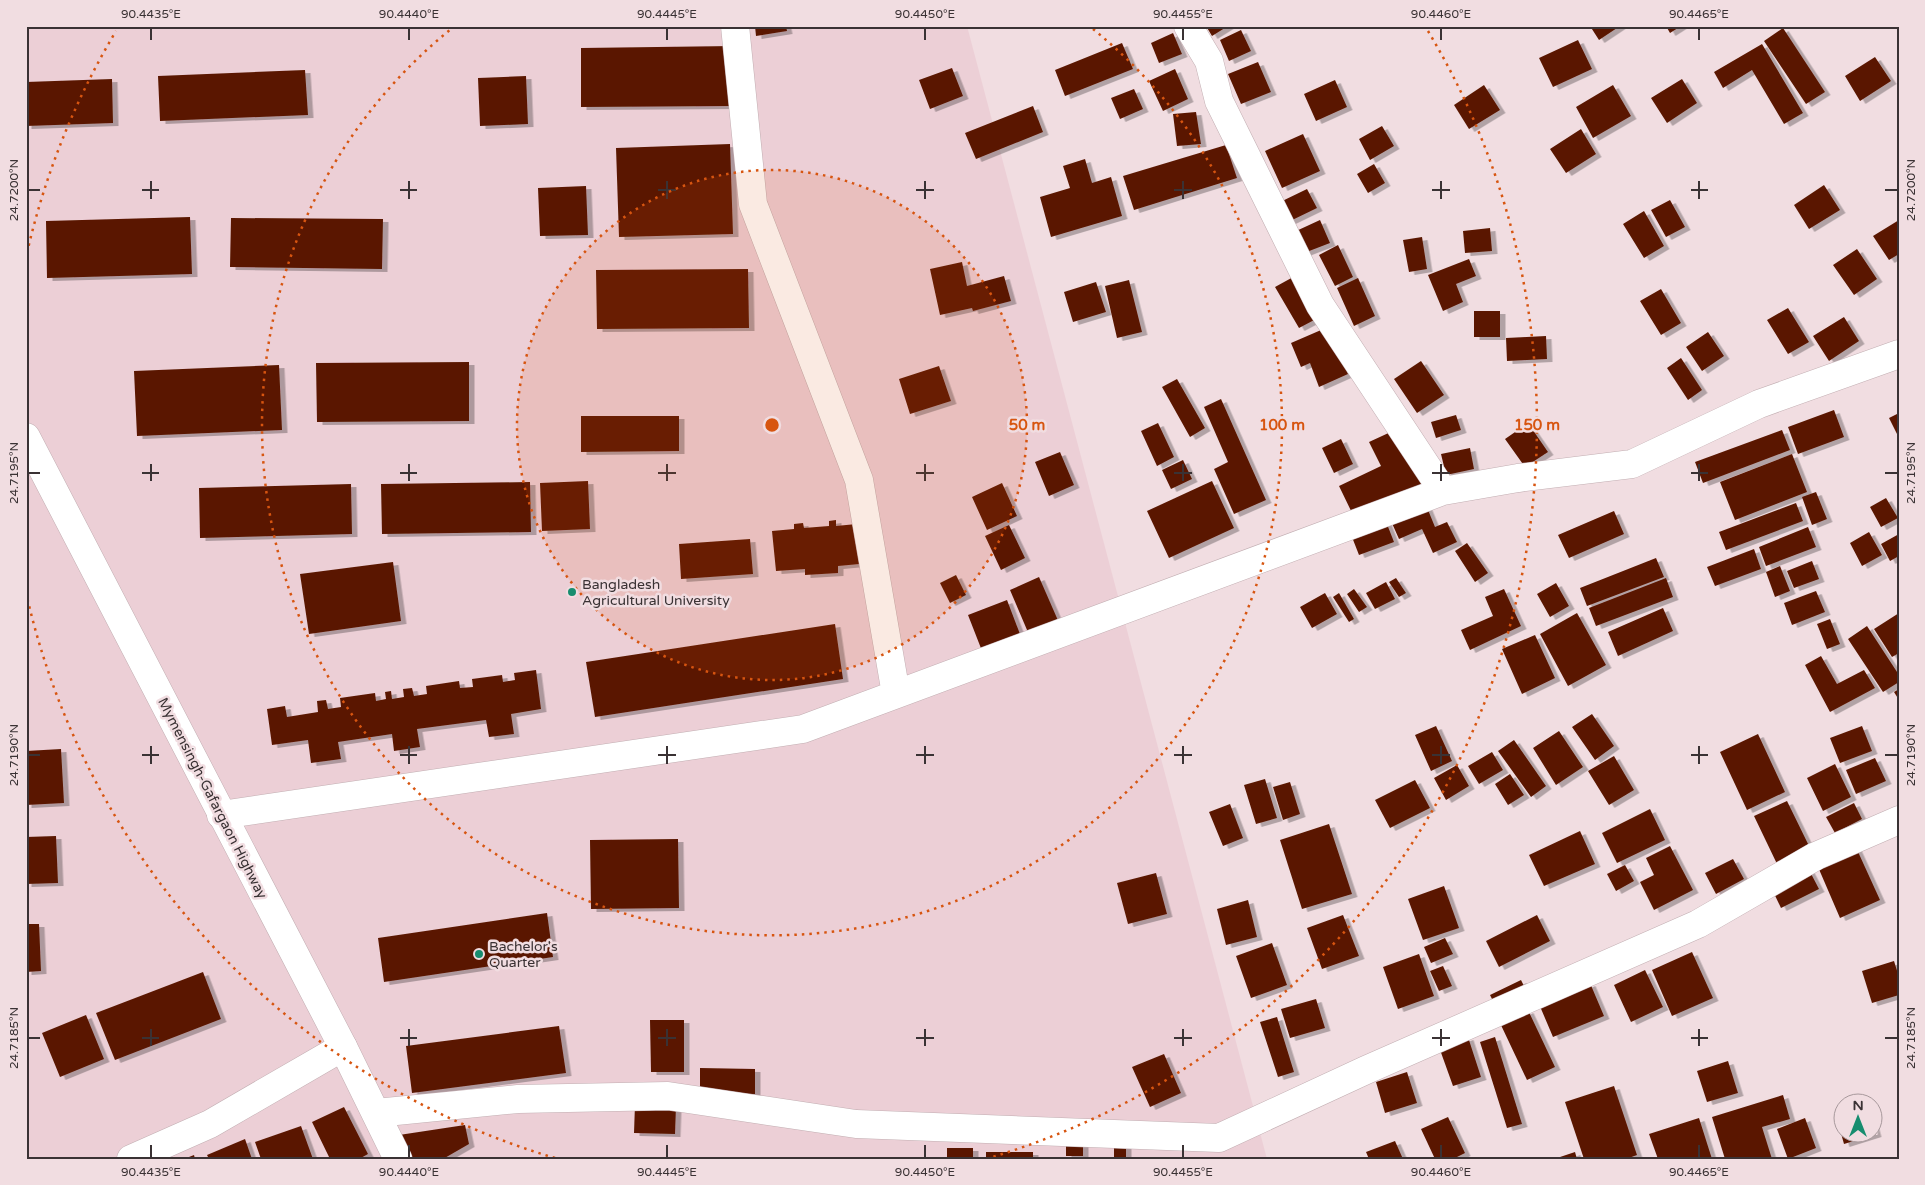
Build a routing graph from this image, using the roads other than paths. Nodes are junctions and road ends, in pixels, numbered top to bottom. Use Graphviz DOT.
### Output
graph roads {
  1 [pos="735,26"];
  2 [pos="1188,26"];
  3 [pos="1899,354"];
  4 [pos="26,437"];
  5 [pos="1443,491"];
  6 [pos="896,694"];
  7 [pos="221,815"];
  8 [pos="1899,820"];
  9 [pos="343,1047"];
  10 [pos="376,1114"];
  11 [pos="131,1159"];
  12 [pos="398,1159"];
  1 -- 6 [label="street"];
  2 -- 5 [label="street"];
  3 -- 5 [label="street"];
  4 -- 7 [label="street, Mymensingh-Gafargaon Highway"];
  5 -- 6 [label="street"];
  6 -- 7 [label="street"];
  7 -- 9 [label="street, Mymensingh-Gafargaon Highway"];
  8 -- 10 [label="street"];
  9 -- 10 [label="street, Mymensingh-Gafargaon Highway"];
  9 -- 11 [label="street"];
  10 -- 12 [label="street, Mymensingh-Gafargaon Highway"];
}
